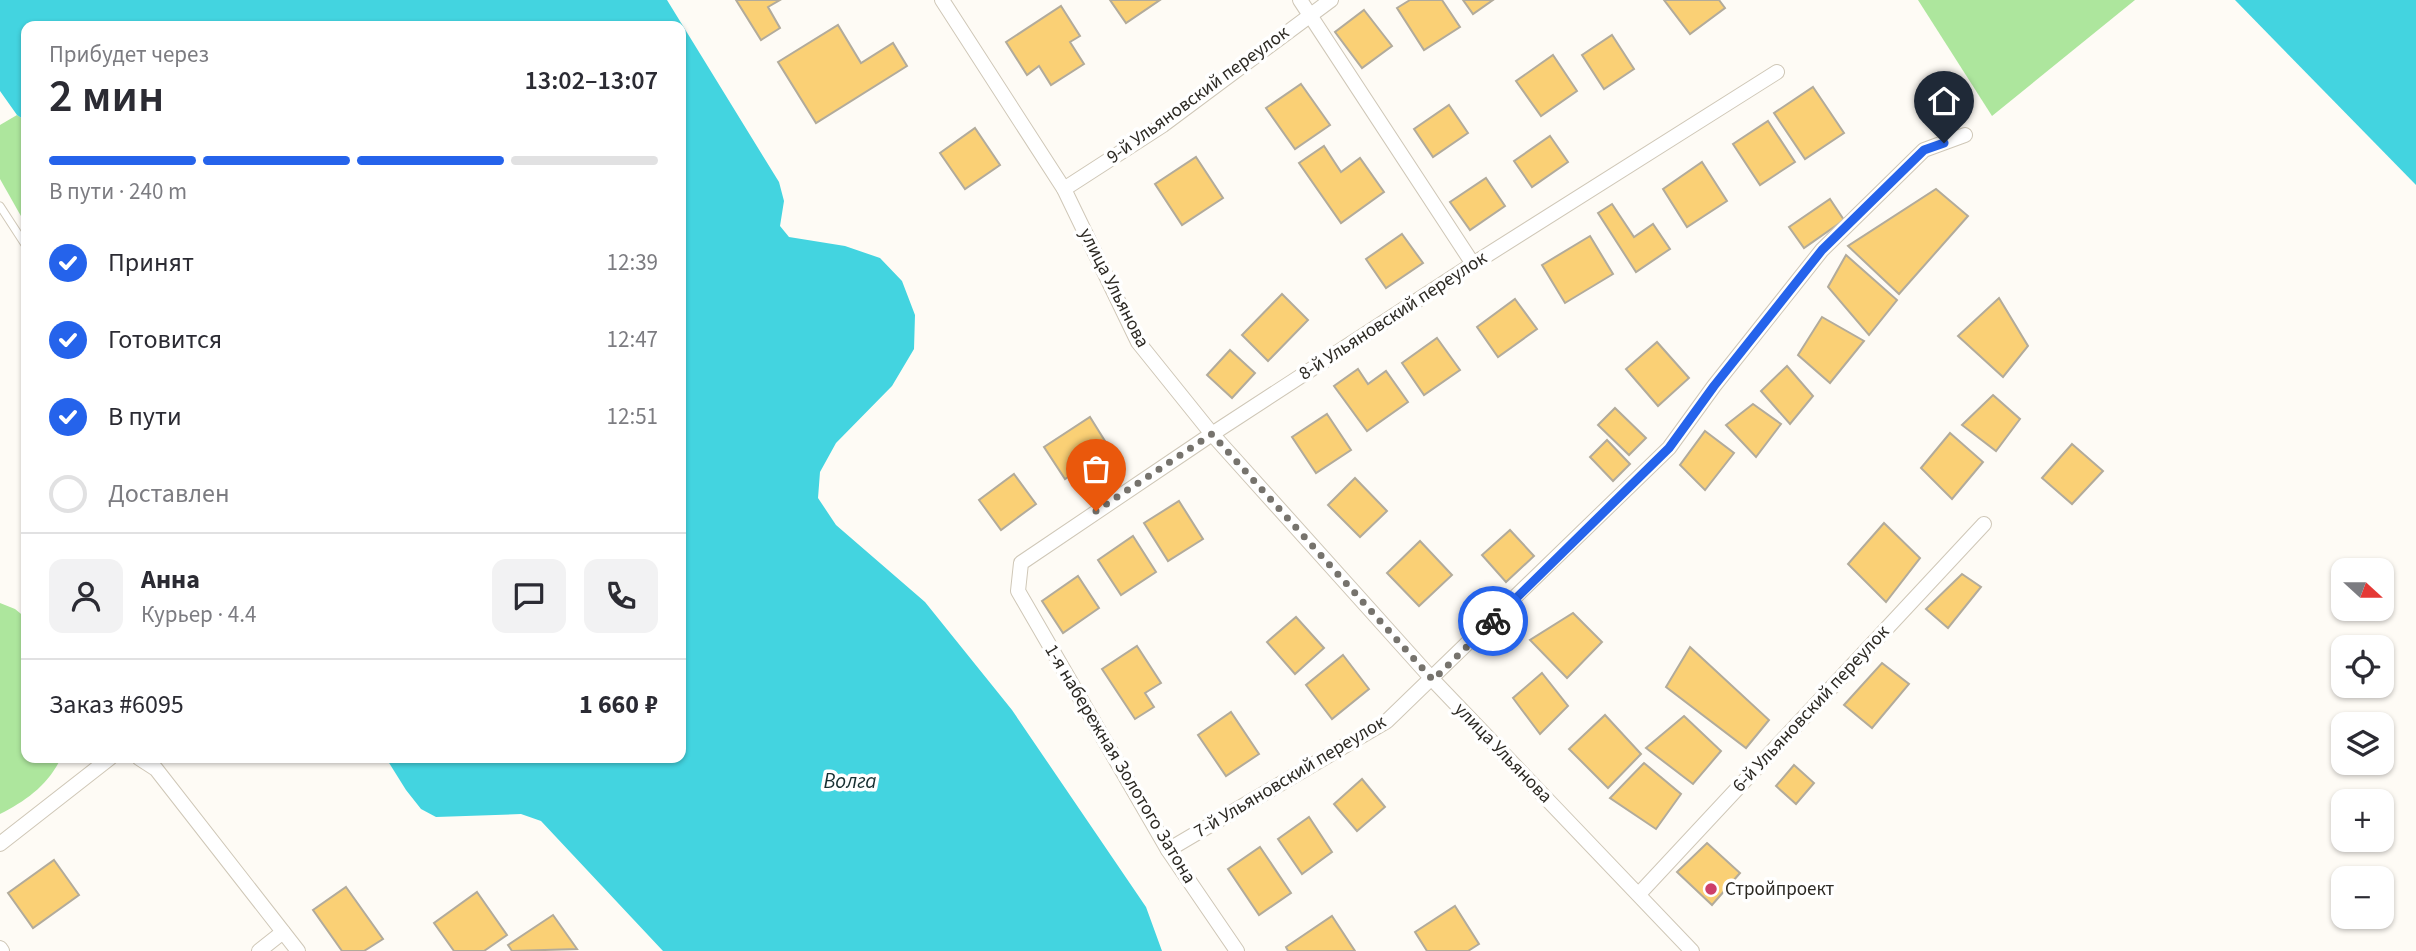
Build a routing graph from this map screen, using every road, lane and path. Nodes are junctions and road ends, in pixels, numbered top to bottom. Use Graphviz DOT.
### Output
graph roads {
  1 [pos="942,0"];
  2 [pos="1300,0"];
  3 [pos="1331,0"];
  4 [pos="1310,14"];
  5 [pos="1777,72"];
  6 [pos="1965,135"];
  7 [pos="1064,189"];
  8 [pos="0,206"];
  9 [pos="21,238"];
  10 [pos="1473,264"];
  11 [pos="1212,434"];
  12 [pos="1984,524"];
  13 [pos="1018,572"];
  14 [pos="1433,680"];
  15 [pos="104,763"];
  16 [pos="147,763"];
  17 [pos="0,844"];
  18 [pos="1168,850"];
  19 [pos="1639,894"];
  20 [pos="283,932"];
  21 [pos="259,951"];
  22 [pos="298,951"];
  23 [pos="1237,951"];
  24 [pos="1692,951"];
  1 -- 7 [label="street, улица Ульянова"];
  2 -- 4 [label="street"];
  3 -- 4 [label="street, 9-й Ульяновский переулок"];
  4 -- 7 [label="street, 9-й Ульяновский переулок"];
  4 -- 10 [label="street"];
  5 -- 10 [label="street, 8-й Ульяновский переулок"];
  6 -- 14 [label="street, 7-й Ульяновский переулок"];
  7 -- 11 [label="street, улица Ульянова"];
  8 -- 9 [label="lane"];
  10 -- 11 [label="street, 8-й Ульяновский переулок"];
  11 -- 13 [label="street, 8-й Ульяновский переулок"];
  11 -- 14 [label="street, улица Ульянова"];
  12 -- 19 [label="street, 6-й Ульяновский переулок"];
  13 -- 18 [label="street, 1-я набережная Золотого Затона"];
  14 -- 18 [label="street, 7-й Ульяновский переулок"];
  14 -- 19 [label="street, улица Ульянова"];
  15 -- 17 [label="street"];
  16 -- 20 [label="street"];
  18 -- 23 [label="street, 1-я набережная Золотого Затона"];
  19 -- 24 [label="street, улица Ульянова"];
  20 -- 21 [label="street"];
  20 -- 22 [label="street"];
}
